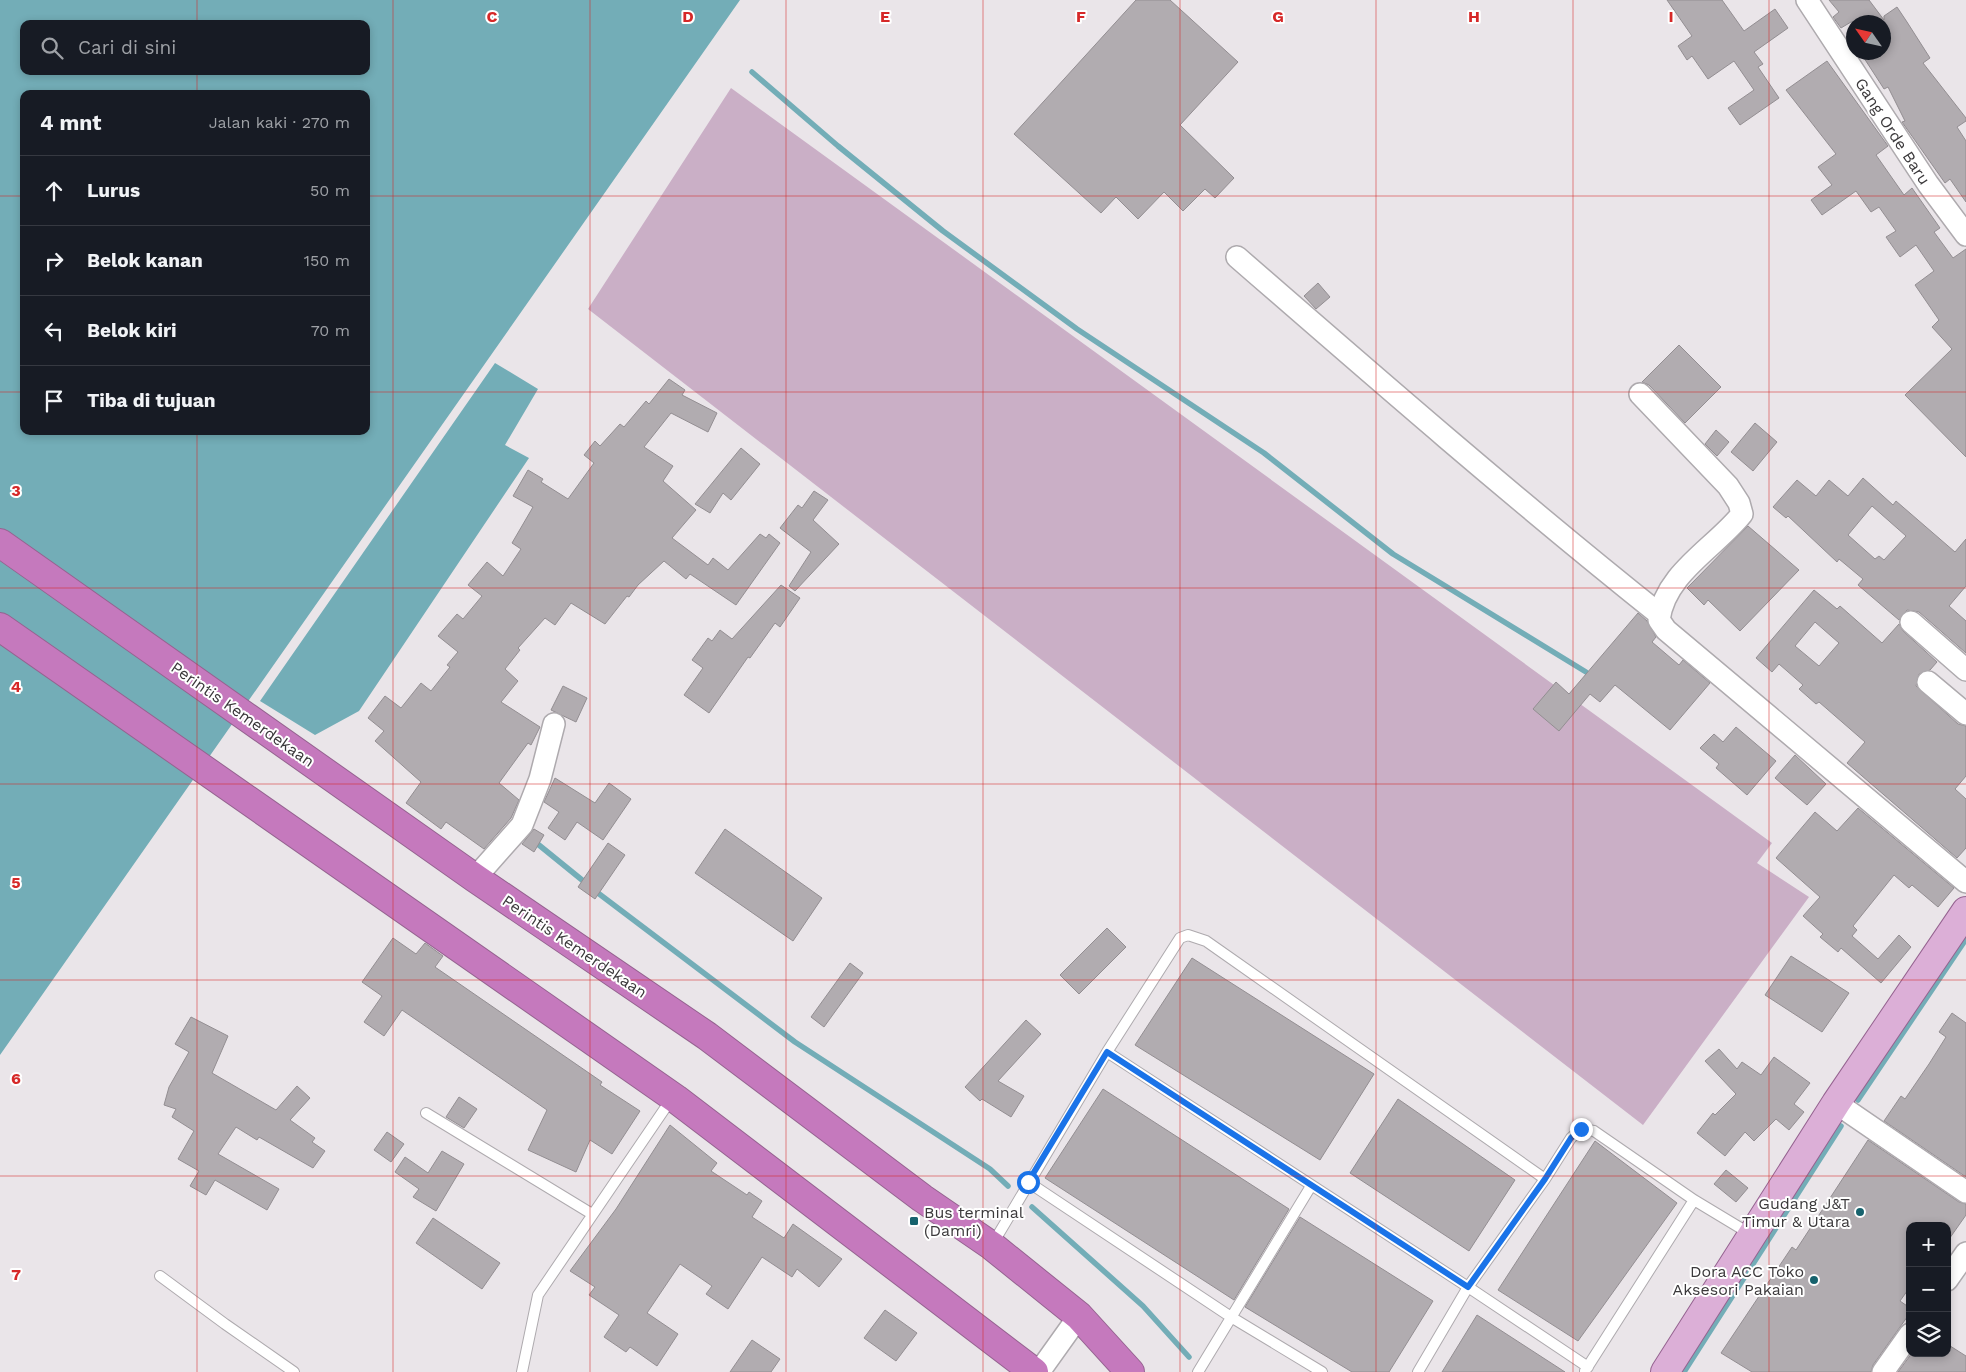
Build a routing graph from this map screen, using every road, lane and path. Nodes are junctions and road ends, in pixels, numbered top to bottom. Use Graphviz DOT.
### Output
graph roads {
  1 [pos="1807,0"];
  2 [pos="1966,235"];
  3 [pos="1237,257"];
  4 [pos="1640,394"];
  5 [pos="0,543"];
  6 [pos="1659,614"];
  7 [pos="1911,622"];
  8 [pos="0,627"];
  9 [pos="1966,670"];
  10 [pos="1928,682"];
  11 [pos="1966,714"];
  12 [pos="554,724"];
  13 [pos="475,878"];
  14 [pos="1966,882"];
  15 [pos="1966,911"];
  16 [pos="1107,1052"];
  17 [pos="672,1097"];
  18 [pos="1836,1103"];
  19 [pos="426,1114"];
  20 [pos="1545,1179"];
  21 [pos="1028,1182"];
  22 [pos="1311,1186"];
  23 [pos="1966,1192"];
  24 [pos="1694,1200"];
  25 [pos="592,1214"];
  26 [pos="1753,1236"];
  27 [pos="992,1246"];
  28 [pos="1966,1253"];
  29 [pos="1951,1274"];
  30 [pos="160,1276"];
  31 [pos="1468,1287"];
  32 [pos="1079,1316"];
  33 [pos="1231,1316"];
  34 [pos="1906,1340"];
  35 [pos="1586,1369"];
  36 [pos="294,1372"];
  37 [pos="522,1372"];
  38 [pos="1034,1372"];
  39 [pos="1039,1372"];
  40 [pos="1130,1372"];
  41 [pos="1198,1372"];
  42 [pos="1322,1372"];
  43 [pos="1418,1372"];
  44 [pos="1665,1372"];
  45 [pos="1883,1372"];
  1 -- 2 [label="street, Gang Orde Baru"];
  3 -- 6 [label="street"];
  4 -- 6 [label="street"];
  5 -- 13 [label="highway, Perintis Kemerdekaan"];
  6 -- 14 [label="street"];
  7 -- 9 [label="street"];
  8 -- 17 [label="highway"];
  10 -- 11 [label="street"];
  12 -- 13 [label="street"];
  13 -- 27 [label="highway, Perintis Kemerdekaan"];
  15 -- 18 [label="main road"];
  16 -- 20 [label="lane"];
  16 -- 21 [label="lane"];
  16 -- 22 [label="lane"];
  17 -- 25 [label="lane"];
  17 -- 38 [label="highway"];
  18 -- 23 [label="street"];
  18 -- 26 [label="main road"];
  19 -- 25 [label="lane"];
  20 -- 24 [label="lane"];
  20 -- 31 [label="lane"];
  21 -- 27 [label="lane"];
  21 -- 33 [label="lane"];
  22 -- 31 [label="lane"];
  22 -- 33 [label="lane"];
  24 -- 26 [label="lane"];
  24 -- 35 [label="lane"];
  25 -- 37 [label="lane"];
  26 -- 44 [label="main road"];
  27 -- 32 [label="highway, Perintis Kemerdekaan"];
  28 -- 29 [label="street"];
  30 -- 36 [label="lane"];
  31 -- 35 [label="lane"];
  31 -- 43 [label="lane"];
  32 -- 39 [label="street"];
  32 -- 40 [label="highway, Perintis Kemerdekaan"];
  33 -- 41 [label="lane"];
  33 -- 42 [label="lane"];
  34 -- 45 [label="street"];
}
